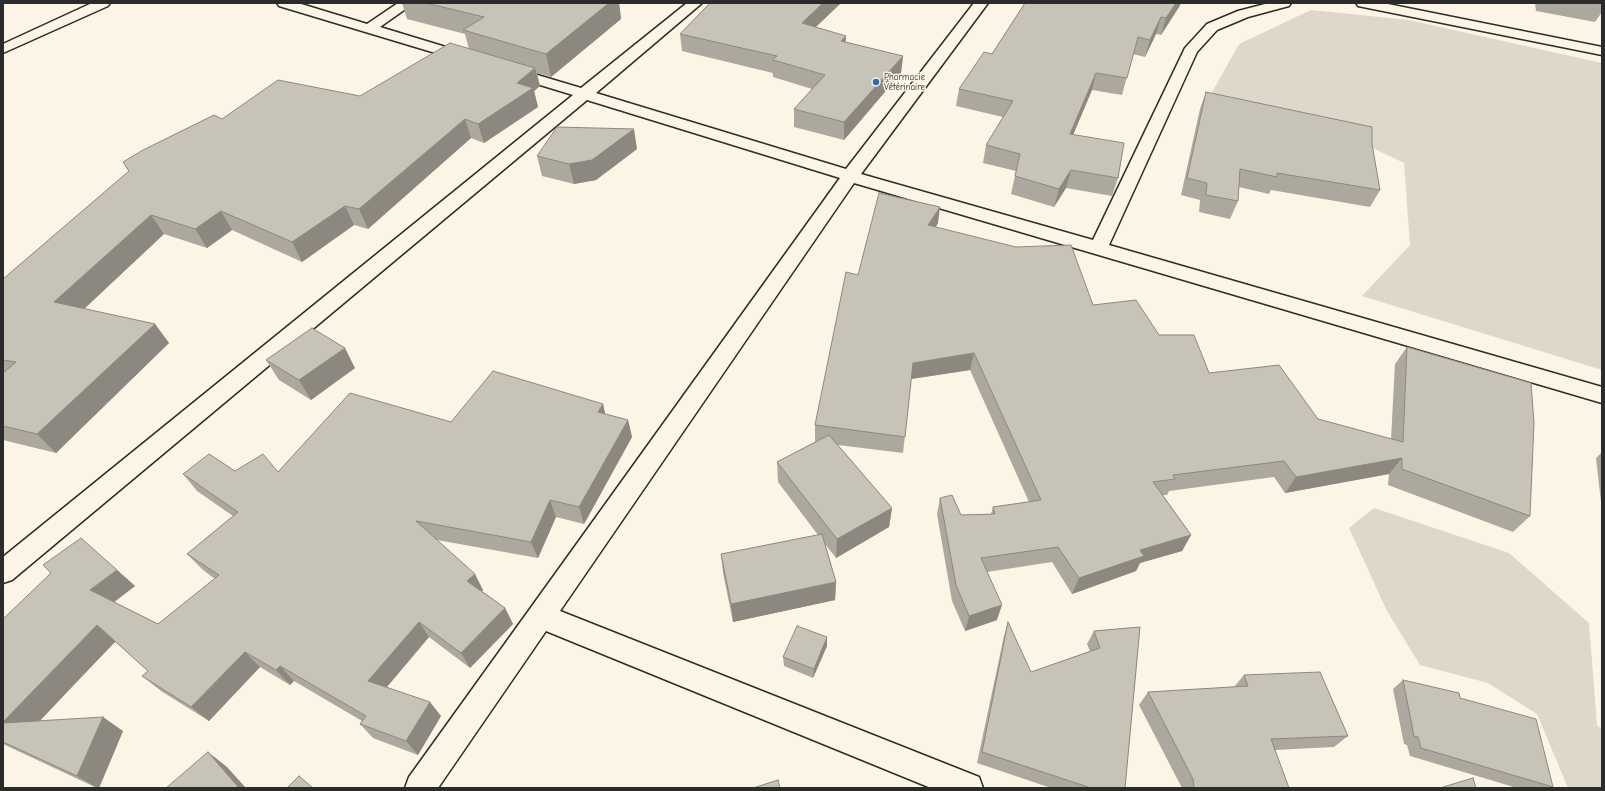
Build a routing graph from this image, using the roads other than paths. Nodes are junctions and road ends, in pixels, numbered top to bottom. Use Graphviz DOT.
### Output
graph roads {
  1 [pos="103,3"];
  2 [pos="284,3"];
  3 [pos="407,3"];
  4 [pos="695,3"];
  5 [pos="981,3"];
  6 [pos="1284,3"];
  7 [pos="1363,3"];
  8 [pos="368,29"];
  9 [pos="3,49"];
  10 [pos="1602,51"];
  11 [pos="584,93"];
  12 [pos="850,176"];
  13 [pos="1098,248"];
  14 [pos="1602,395"];
  15 [pos="3,572"];
  16 [pos="541,616"];
  17 [pos="420,788"];
  18 [pos="968,788"];
  1 -- 9 [label="street"];
  2 -- 8 [label="street"];
  3 -- 8 [label="street"];
  4 -- 11 [label="street"];
  5 -- 12 [label="street"];
  6 -- 13 [label="street"];
  7 -- 10 [label="street"];
  8 -- 11 [label="street"];
  11 -- 12 [label="street"];
  11 -- 15 [label="street"];
  12 -- 13 [label="street"];
  12 -- 16 [label="street"];
  13 -- 14 [label="street"];
  16 -- 17 [label="street"];
  16 -- 18 [label="street"];
}
